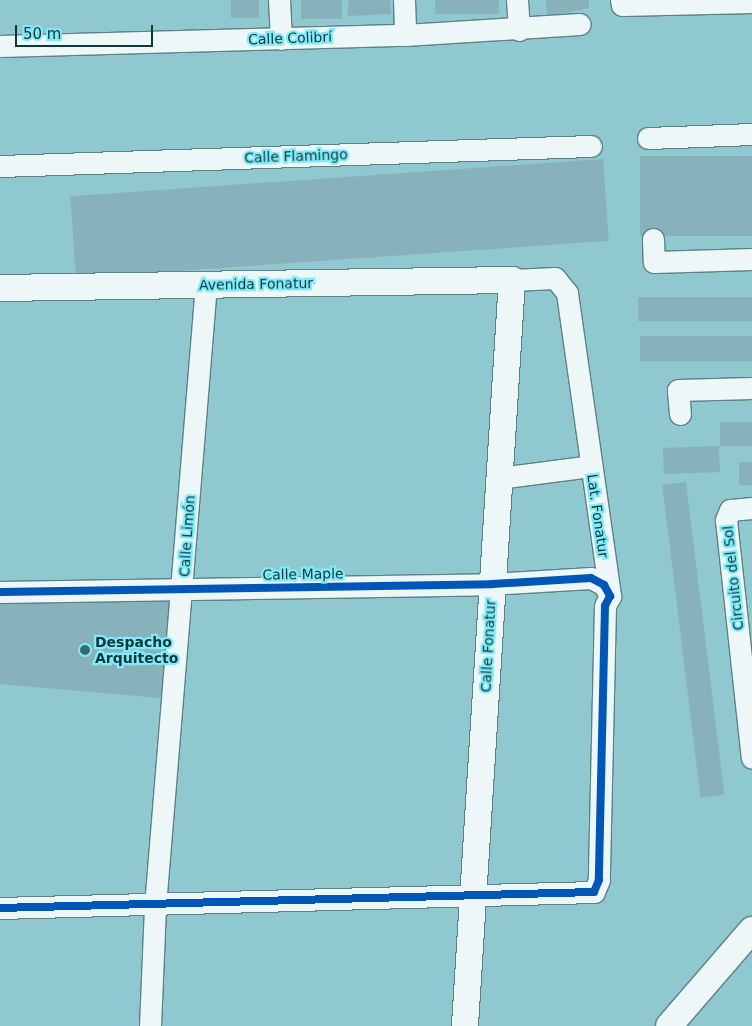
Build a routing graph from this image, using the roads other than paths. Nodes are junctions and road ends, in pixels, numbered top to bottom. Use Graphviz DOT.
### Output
graph roads {
  1 [pos="279,0"];
  2 [pos="404,0"];
  3 [pos="517,0"];
  4 [pos="621,0"];
  5 [pos="752,2"];
  6 [pos="580,24"];
  7 [pos="518,30"];
  8 [pos="405,35"];
  9 [pos="281,38"];
  10 [pos="0,46"];
  11 [pos="752,134"];
  12 [pos="648,138"];
  13 [pos="591,146"];
  14 [pos="0,166"];
  15 [pos="653,239"];
  16 [pos="752,259"];
  17 [pos="512,280"];
  18 [pos="206,285"];
  19 [pos="0,288"];
  20 [pos="752,388"];
  21 [pos="680,414"];
  22 [pos="591,466"];
  23 [pos="498,478"];
  24 [pos="752,508"];
  25 [pos="492,584"];
  26 [pos="183,588"];
  27 [pos="607,590"];
  28 [pos="0,592"];
  29 [pos="752,758"];
  30 [pos="474,893"];
  31 [pos="155,906"];
  32 [pos="0,908"];
  33 [pos="752,930"];
  34 [pos="150,1026"];
  35 [pos="465,1026"];
  36 [pos="669,1026"];
  1 -- 9 [label="street"];
  2 -- 8 [label="street"];
  3 -- 7 [label="street"];
  4 -- 5 [label="street"];
  6 -- 7 [label="street, Calle Colibrí"];
  7 -- 8 [label="street, Calle Colibrí"];
  8 -- 9 [label="street, Calle Colibrí"];
  9 -- 10 [label="street, Calle Colibrí"];
  11 -- 12 [label="street"];
  13 -- 14 [label="street, Calle Flamingo"];
  15 -- 16 [label="street"];
  17 -- 18 [label="main road, Avenida Fonatur"];
  17 -- 22 [label="street, Lat. Fonatur"];
  17 -- 23 [label="main road, Calle Fonatur"];
  18 -- 19 [label="main road, Avenida Fonatur"];
  18 -- 26 [label="street, Calle Limón"];
  20 -- 21 [label="street"];
  22 -- 23 [label="street"];
  22 -- 27 [label="street, Lat. Fonatur"];
  23 -- 25 [label="main road, Calle Fonatur"];
  24 -- 29 [label="street, Circuito del Sol"];
  25 -- 26 [label="street, Calle Maple"];
  25 -- 27 [label="street, Calle Maple"];
  25 -- 30 [label="main road, Calle Fonatur"];
  26 -- 28 [label="street, Calle Maple"];
  26 -- 31 [label="street, Calle Limón"];
  27 -- 30 [label="street"];
  30 -- 31 [label="street"];
  30 -- 35 [label="main road, Calle Fonatur"];
  31 -- 32 [label="street"];
  31 -- 34 [label="street, Calle Limón"];
  33 -- 36 [label="main road"];
}
